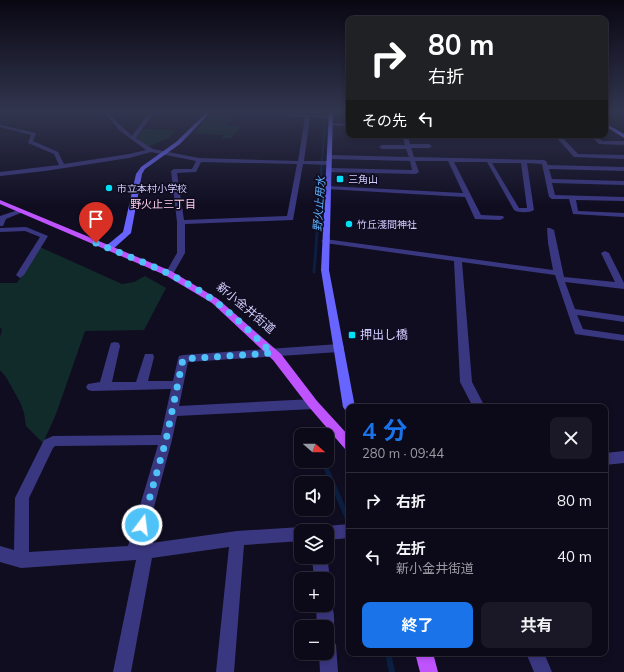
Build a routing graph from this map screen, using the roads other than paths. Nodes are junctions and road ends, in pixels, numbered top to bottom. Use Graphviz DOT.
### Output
graph roads {
  1 [pos="33,143"];
  2 [pos="141,143"];
  3 [pos="175,143"];
  4 [pos="303,143"];
  5 [pos="327,143"];
  6 [pos="408,143"];
  7 [pos="565,143"];
  8 [pos="429,146"];
  9 [pos="382,147"];
  10 [pos="409,147"];
  11 [pos="151,150"];
  12 [pos="165,152"];
  13 [pos="624,157"];
  14 [pos="412,158"];
  15 [pos="450,159"];
  16 [pos="198,160"];
  17 [pos="488,160"];
  18 [pos="524,161"];
  19 [pos="300,162"];
  20 [pos="326,163"];
  21 [pos="62,166"];
  22 [pos="546,167"];
  23 [pos="624,169"];
  24 [pos="0,174"];
  25 [pos="548,181"];
  26 [pos="624,183"];
  27 [pos="328,188"];
  28 [pos="466,195"];
  29 [pos="572,198"];
  30 [pos="624,199"];
  31 [pos="0,202"];
  32 [pos="21,211"];
  33 [pos="624,215"];
  34 [pos="500,218"];
  35 [pos="181,222"];
  36 [pos="0,224"];
  37 [pos="0,230"];
  38 [pos="550,230"];
  39 [pos="325,241"];
  40 [pos="109,248"];
  41 [pos="606,253"];
  42 [pos="458,260"];
  43 [pos="169,274"];
  44 [pos="20,275"];
  45 [pos="559,276"];
  46 [pos="623,286"];
  47 [pos="571,311"];
  48 [pos="624,318"];
  49 [pos="624,338"];
  50 [pos="115,346"];
  51 [pos="339,348"];
  52 [pos="272,353"];
  53 [pos="149,357"];
  54 [pos="141,385"];
  55 [pos="178,385"];
  56 [pos="105,386"];
  57 [pos="92,387"];
  58 [pos="314,404"];
  59 [pos="348,404"];
  60 [pos="477,404"];
  61 [pos="173,411"];
  62 [pos="166,440"];
  63 [pos="346,442"];
  64 [pos="624,457"];
  65 [pos="608,459"];
  66 [pos="346,531"];
  67 [pos="334,532"];
  68 [pos="294,534"];
  69 [pos="237,538"];
  70 [pos="140,552"];
  71 [pos="0,554"];
  72 [pos="21,560"];
  73 [pos="425,656"];
  74 [pos="536,656"];
  75 [pos="328,660"];
  76 [pos="122,672"];
  77 [pos="225,672"];
  78 [pos="329,672"];
  79 [pos="429,672"];
  80 [pos="543,672"];
  1 -- 21 [label="street"];
  2 -- 11 [label="street"];
  3 -- 12 [label="street"];
  4 -- 19 [label="street"];
  5 -- 20 [label="street"];
  6 -- 10 [label="street"];
  7 -- 13 [label="street"];
  8 -- 10 [label="street"];
  9 -- 10 [label="street"];
  10 -- 14 [label="street"];
  11 -- 12 [label="street"];
  11 -- 21 [label="street"];
  12 -- 16 [label="street"];
  12 -- 40 [label="street"];
  14 -- 15 [label="street"];
  14 -- 20 [label="street"];
  14 -- 20 [label="street"];
  15 -- 17 [label="street"];
  15 -- 28 [label="street"];
  16 -- 19 [label="street"];
  16 -- 35 [label="street"];
  17 -- 18 [label="street"];
  17 -- 18 [label="street"];
  18 -- 22 [label="street"];
  19 -- 20 [label="street"];
  19 -- 35 [label="street"];
  20 -- 27 [label="street"];
  21 -- 24 [label="street"];
  22 -- 23 [label="street"];
  22 -- 25 [label="street"];
  25 -- 26 [label="street"];
  25 -- 29 [label="street"];
  27 -- 28 [label="street"];
  27 -- 39 [label="street"];
  28 -- 34 [label="street"];
  29 -- 30 [label="street"];
  29 -- 33 [label="street"];
  31 -- 32 [label="main road, 新小金井街道"];
  32 -- 36 [label="street"];
  32 -- 40 [label="main road, 新小金井街道"];
  35 -- 43 [label="street"];
  37 -- 44 [label="street"];
  38 -- 45 [label="street"];
  39 -- 42 [label="street"];
  39 -- 51 [label="street"];
  40 -- 43 [label="main road, 新小金井街道"];
  41 -- 46 [label="street"];
  42 -- 45 [label="street"];
  42 -- 60 [label="street"];
  43 -- 52 [label="main road, 新小金井街道"];
  45 -- 46 [label="street"];
  45 -- 47 [label="street"];
  47 -- 48 [label="street"];
  47 -- 49 [label="street"];
  50 -- 56 [label="street"];
  51 -- 52 [label="street"];
  51 -- 59 [label="street"];
  52 -- 55 [label="street"];
  52 -- 58 [label="main road, 新小金井街道"];
  53 -- 54 [label="street"];
  54 -- 55 [label="street"];
  54 -- 56 [label="street"];
  55 -- 61 [label="street"];
  56 -- 57 [label="street"];
  58 -- 61 [label="street"];
  58 -- 63 [label="main road, 新小金井街道"];
  61 -- 62 [label="street"];
  62 -- 70 [label="street"];
  62 -- 72 [label="street"];
  64 -- 65 [label="street"];
  66 -- 67 [label="street"];
  68 -- 69 [label="street"];
  69 -- 70 [label="street"];
  69 -- 77 [label="street"];
  70 -- 72 [label="street"];
  70 -- 76 [label="street"];
  71 -- 72 [label="street"];
  73 -- 79 [label="main road"];
  74 -- 80 [label="street"];
  75 -- 78 [label="street"];
}
